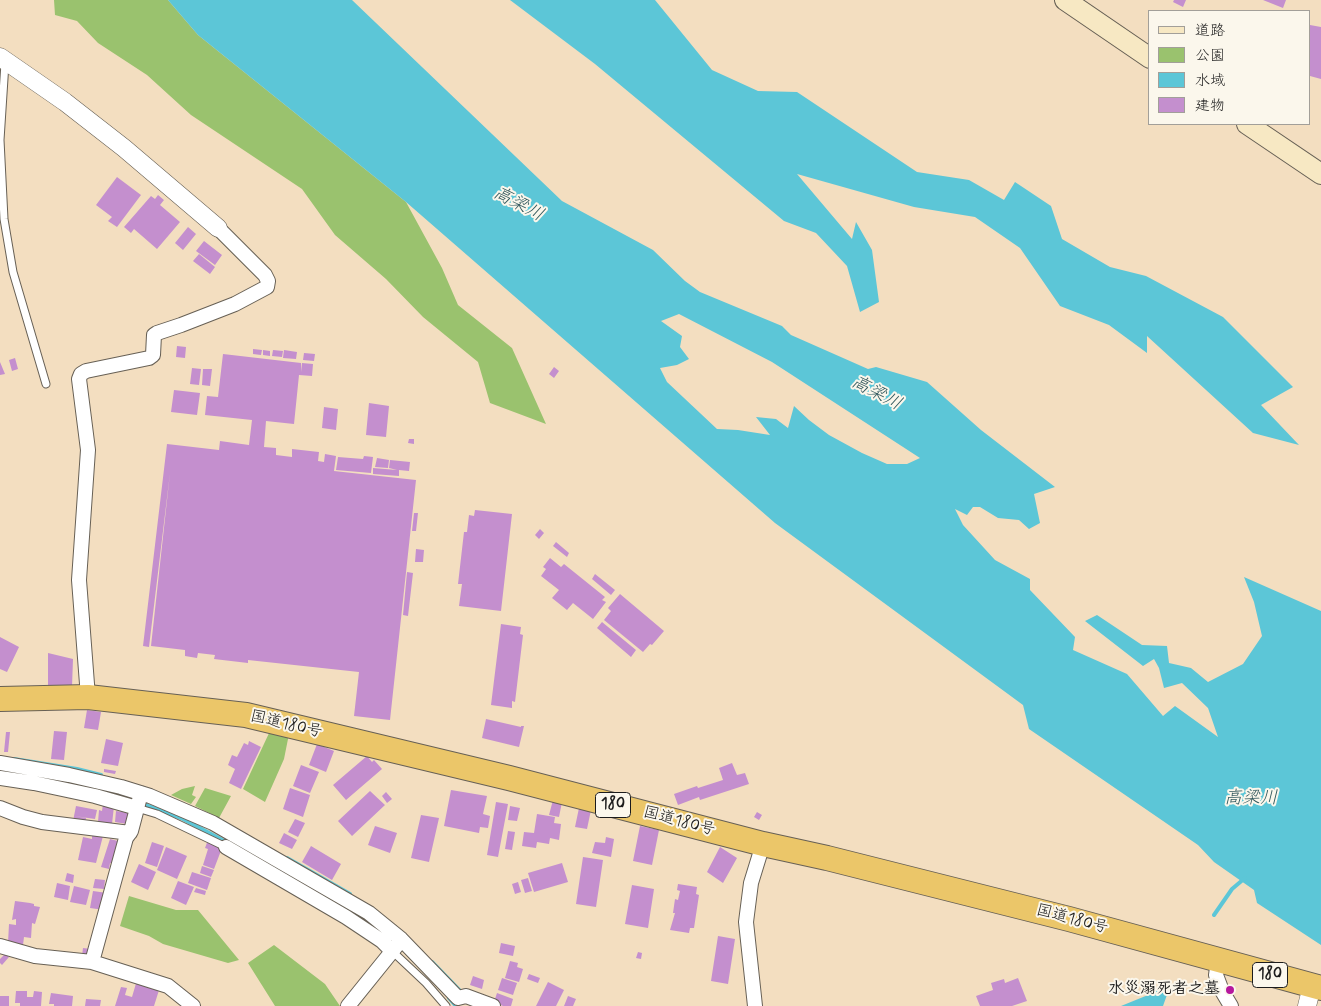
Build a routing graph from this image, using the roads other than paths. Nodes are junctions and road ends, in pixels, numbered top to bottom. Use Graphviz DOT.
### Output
graph roads {
  1 [pos="1065,0"];
  2 [pos="1148,57"];
  3 [pos="3,59"];
  4 [pos="1248,125"];
  5 [pos="1321,174"];
  6 [pos="218,228"];
  7 [pos="46,384"];
  8 [pos="88,697"];
  9 [pos="0,700"];
  10 [pos="0,763"];
  11 [pos="0,778"];
  12 [pos="139,801"];
  13 [pos="0,808"];
  14 [pos="130,833"];
  15 [pos="763,844"];
  16 [pos="226,847"];
  17 [pos="397,945"];
  18 [pos="0,946"];
  19 [pos="1218,961"];
  20 [pos="92,962"];
  21 [pos="1313,994"];
  22 [pos="463,999"];
  23 [pos="193,1006"];
  24 [pos="348,1006"];
  25 [pos="446,1006"];
  26 [pos="493,1006"];
  27 [pos="755,1006"];
  28 [pos="1231,1006"];
  1 -- 2 [label="main road"];
  3 -- 6 [label="street"];
  3 -- 7 [label="lane"];
  4 -- 5 [label="main road"];
  6 -- 8 [label="street"];
  8 -- 9 [label="highway, 国道180号 / 180"];
  8 -- 15 [label="highway, 国道180号 / 180"];
  10 -- 12 [label="street"];
  11 -- 12 [label="street"];
  12 -- 14 [label="street"];
  12 -- 16 [label="lane"];
  12 -- 17 [label="street"];
  13 -- 14 [label="street"];
  14 -- 20 [label="street"];
  15 -- 19 [label="highway, 国道180号 / 180"];
  15 -- 27 [label="street"];
  16 -- 17 [label="street"];
  17 -- 22 [label="street"];
  17 -- 24 [label="street"];
  17 -- 25 [label="lane"];
  18 -- 20 [label="street"];
  19 -- 21 [label="highway, 国道180号 / 180"];
  19 -- 28 [label="street"];
  20 -- 23 [label="street"];
  22 -- 26 [label="street"];
}
